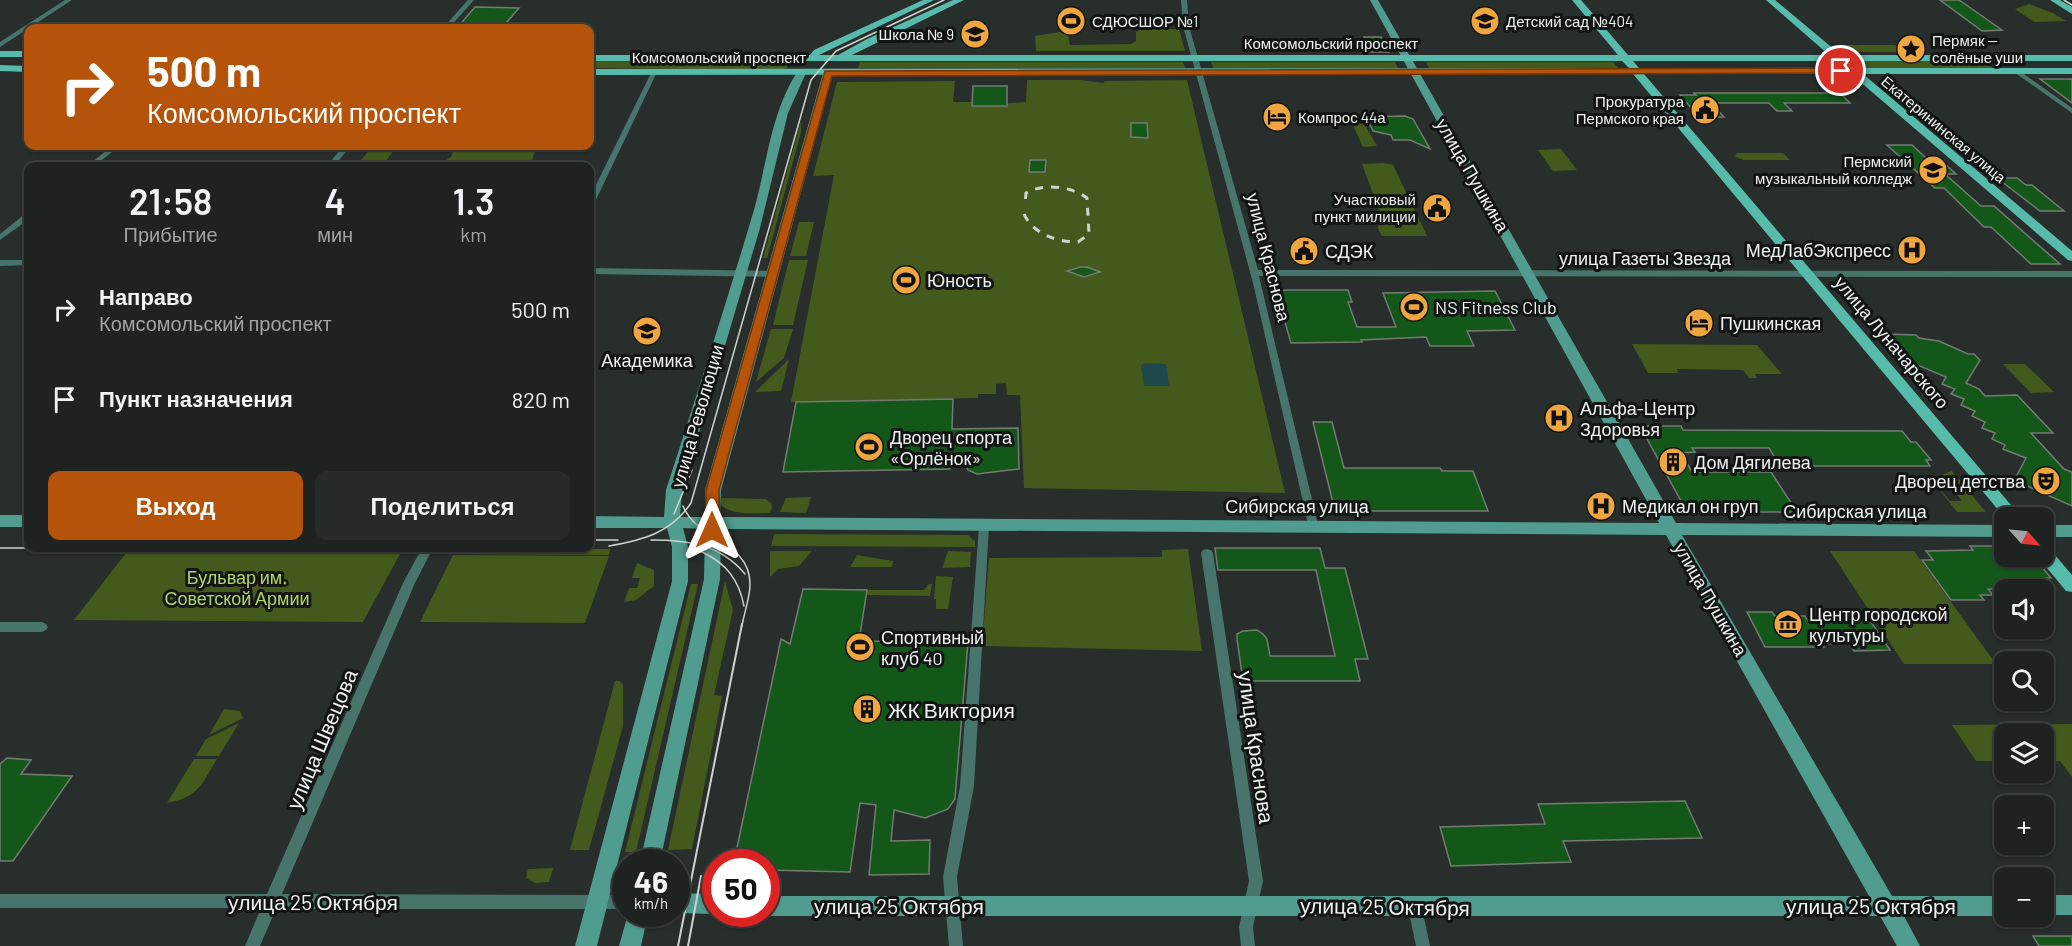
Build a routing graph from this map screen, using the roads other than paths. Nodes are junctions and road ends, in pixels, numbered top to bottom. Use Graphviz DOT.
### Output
graph roads {
  1 [pos="69,0"];
  2 [pos="471,0"];
  3 [pos="930,0"];
  4 [pos="960,0"];
  5 [pos="1184,0"];
  6 [pos="1374,0"];
  7 [pos="1576,0"];
  8 [pos="1770,0"];
  9 [pos="2054,0"];
  10 [pos="2072,11"];
  11 [pos="32,24"];
  12 [pos="450,24"];
  13 [pos="24,29"];
  14 [pos="870,41"];
  15 [pos="0,45"];
  16 [pos="0,54"];
  17 [pos="24,54"];
  18 [pos="594,58"];
  19 [pos="813,58"];
  20 [pos="839,58"];
  21 [pos="880,58"];
  22 [pos="1407,58"];
  23 [pos="1839,58"];
  24 [pos="1996,58"];
  25 [pos="2072,58"];
  26 [pos="1196,59"];
  27 [pos="1628,59"];
  28 [pos="0,68"];
  29 [pos="24,69"];
  30 [pos="1638,71"];
  31 [pos="1854,71"];
  32 [pos="2016,71"];
  33 [pos="2072,71"];
  34 [pos="594,72"];
  35 [pos="654,72"];
  36 [pos="1200,72"];
  37 [pos="1415,72"];
  38 [pos="801,73"];
  39 [pos="828,73"];
  40 [pos="2072,111"];
  41 [pos="111,150"];
  42 [pos="344,150"];
  43 [pos="95,162"];
  44 [pos="333,162"];
  45 [pos="594,196"];
  46 [pos="24,219"];
  47 [pos="0,238"];
  48 [pos="2072,257"];
  49 [pos="0,263"];
  50 [pos="24,263"];
  51 [pos="594,271"];
  52 [pos="1254,273"];
  53 [pos="740,274"];
  54 [pos="772,274"];
  55 [pos="1529,274"];
  56 [pos="1809,274"];
  57 [pos="2072,274"];
  58 [pos="2005,507"];
  59 [pos="0,521"];
  60 [pos="24,521"];
  61 [pos="594,522"];
  62 [pos="711,523"];
  63 [pos="674,524"];
  64 [pos="1313,525"];
  65 [pos="984,526"];
  66 [pos="1672,530"];
  67 [pos="1994,531"];
  68 [pos="2054,531"];
  69 [pos="2072,531"];
  70 [pos="425,552"];
  71 [pos="1207,553"];
  72 [pos="2054,565"];
  73 [pos="2072,586"];
  74 [pos="0,627"];
  75 [pos="42,627"];
  76 [pos="653,849"];
  77 [pos="0,901"];
  78 [pos="272,901"];
  79 [pos="598,902"];
  80 [pos="612,902"];
  81 [pos="953,904"];
  82 [pos="1250,904"];
  83 [pos="1886,904"];
  84 [pos="2072,905"];
  85 [pos="780,906"];
  86 [pos="1994,906"];
  87 [pos="2054,906"];
  88 [pos="1415,908"];
  89 [pos="635,927"];
  90 [pos="252,946"];
  91 [pos="586,946"];
  92 [pos="630,946"];
  93 [pos="956,946"];
  94 [pos="1248,946"];
  95 [pos="1423,946"];
  96 [pos="1909,946"];
  1 -- 11 [label="street"];
  2 -- 12 [label="street"];
  3 -- 19 [label="main road, улица Революции"];
  4 -- 14 [label="main road, улица Революции"];
  5 -- 26 [label="street, улица Краснова"];
  6 -- 22 [label="main road, улица Пушкина"];
  7 -- 27 [label="main road, улица Луначарского"];
  8 -- 23 [label="main road, Екатерининская улица"];
  9 -- 10 [label="main road"];
  13 -- 15 [label="street"];
  14 -- 20 [label="main road, улица Революции"];
  14 -- 21 [label="main road"];
  16 -- 17 [label="main road"];
  18 -- 19 [label="main road, Комсомольский проспект"];
  19 -- 20 [label="main road, Комсомольский проспект"];
  19 -- 38 [label="main road, улица Революции"];
  20 -- 21 [label="main road, Комсомольский проспект"];
  20 -- 39 [label="main road, улица Революции"];
  21 -- 26 [label="main road, Комсомольский проспект"];
  22 -- 26 [label="main road, Комсомольский проспект"];
  22 -- 27 [label="main road, Комсомольский проспект"];
  22 -- 37 [label="main road, улица Пушкина"];
  23 -- 24 [label="main road, Комсомольский проспект"];
  23 -- 27 [label="main road, Комсомольский проспект"];
  23 -- 31 [label="main road, Екатерининская улица"];
  24 -- 25 [label="main road, Комсомольский проспект"];
  24 -- 32 [label="main road"];
  26 -- 36 [label="street, улица Краснова"];
  27 -- 30 [label="main road, улица Луначарского"];
  28 -- 29 [label="main road"];
  30 -- 31 [label="main road, Комсомольский проспект"];
  30 -- 37 [label="main road, Комсомольский проспект"];
  30 -- 56 [label="main road, улица Луначарского"];
  31 -- 32 [label="main road, Комсомольский проспект"];
  31 -- 48 [label="main road, Екатерининская улица"];
  32 -- 33 [label="main road, Комсомольский проспект"];
  32 -- 40 [label="street"];
  34 -- 35 [label="main road, Комсомольский проспект"];
  35 -- 38 [label="main road, Комсомольский проспект"];
  35 -- 45 [label="street"];
  36 -- 37 [label="main road, Комсомольский проспект"];
  36 -- 39 [label="main road, Комсомольский проспект"];
  36 -- 52 [label="street, улица Краснова"];
  37 -- 55 [label="main road, улица Пушкина"];
  38 -- 39 [label="main road, Комсомольский проспект"];
  38 -- 53 [label="main road, улица Революции"];
  39 -- 54 [label="main road, улица Революции"];
  41 -- 43 [label="street"];
  42 -- 44 [label="street"];
  46 -- 47 [label="street"];
  49 -- 50 [label="street"];
  51 -- 53 [label="street"];
  52 -- 55 [label="street, улица Газеты Звезда"];
  52 -- 64 [label="street, улица Краснова"];
  53 -- 54 [label="street"];
  53 -- 63 [label="main road, улица Революции"];
  54 -- 62 [label="main road, улица Революции"];
  55 -- 56 [label="street, улица Газеты Звезда"];
  55 -- 66 [label="main road, улица Пушкина"];
  56 -- 57 [label="street, улица Газеты Звезда"];
  56 -- 58 [label="main road, улица Луначарского"];
  59 -- 60 [label="main road"];
  61 -- 63 [label="main road, Сибирская улица"];
  62 -- 63 [label="main road, Сибирская улица"];
  62 -- 65 [label="main road, Сибирская улица"];
  62 -- 76 [label="main road, улица Революции"];
  63 -- 79 [label="main road, улица Революции"];
  64 -- 65 [label="main road, Сибирская улица"];
  64 -- 66 [label="main road, Сибирская улица"];
  65 -- 81 [label="street"];
  66 -- 67 [label="main road, Сибирская улица"];
  66 -- 83 [label="main road, улица Пушкина"];
  68 -- 69 [label="main road"];
  70 -- 78 [label="street, улица Швецова"];
  71 -- 82 [label="street, улица Краснова"];
  72 -- 73 [label="main road"];
  74 -- 75 [label="street"];
  77 -- 78 [label="street, улица 25 Октября"];
  78 -- 79 [label="street, улица 25 Октября"];
  78 -- 90 [label="street, улица Швецова"];
  79 -- 80 [label="street, улица 25 Октября"];
  79 -- 91 [label="main road, улица Революции"];
  81 -- 82 [label="main road, улица 25 Октября"];
  81 -- 85 [label="main road, улица 25 Октября"];
  81 -- 93 [label="street"];
  82 -- 88 [label="main road, улица 25 Октября"];
  82 -- 94 [label="street, улица Краснова"];
  83 -- 86 [label="main road, улица 25 Октября"];
  83 -- 88 [label="main road, улица 25 Октября"];
  83 -- 96 [label="main road, улица Пушкина"];
  84 -- 87 [label="main road"];
  88 -- 95 [label="street"];
  89 -- 92 [label="main road"];
}
